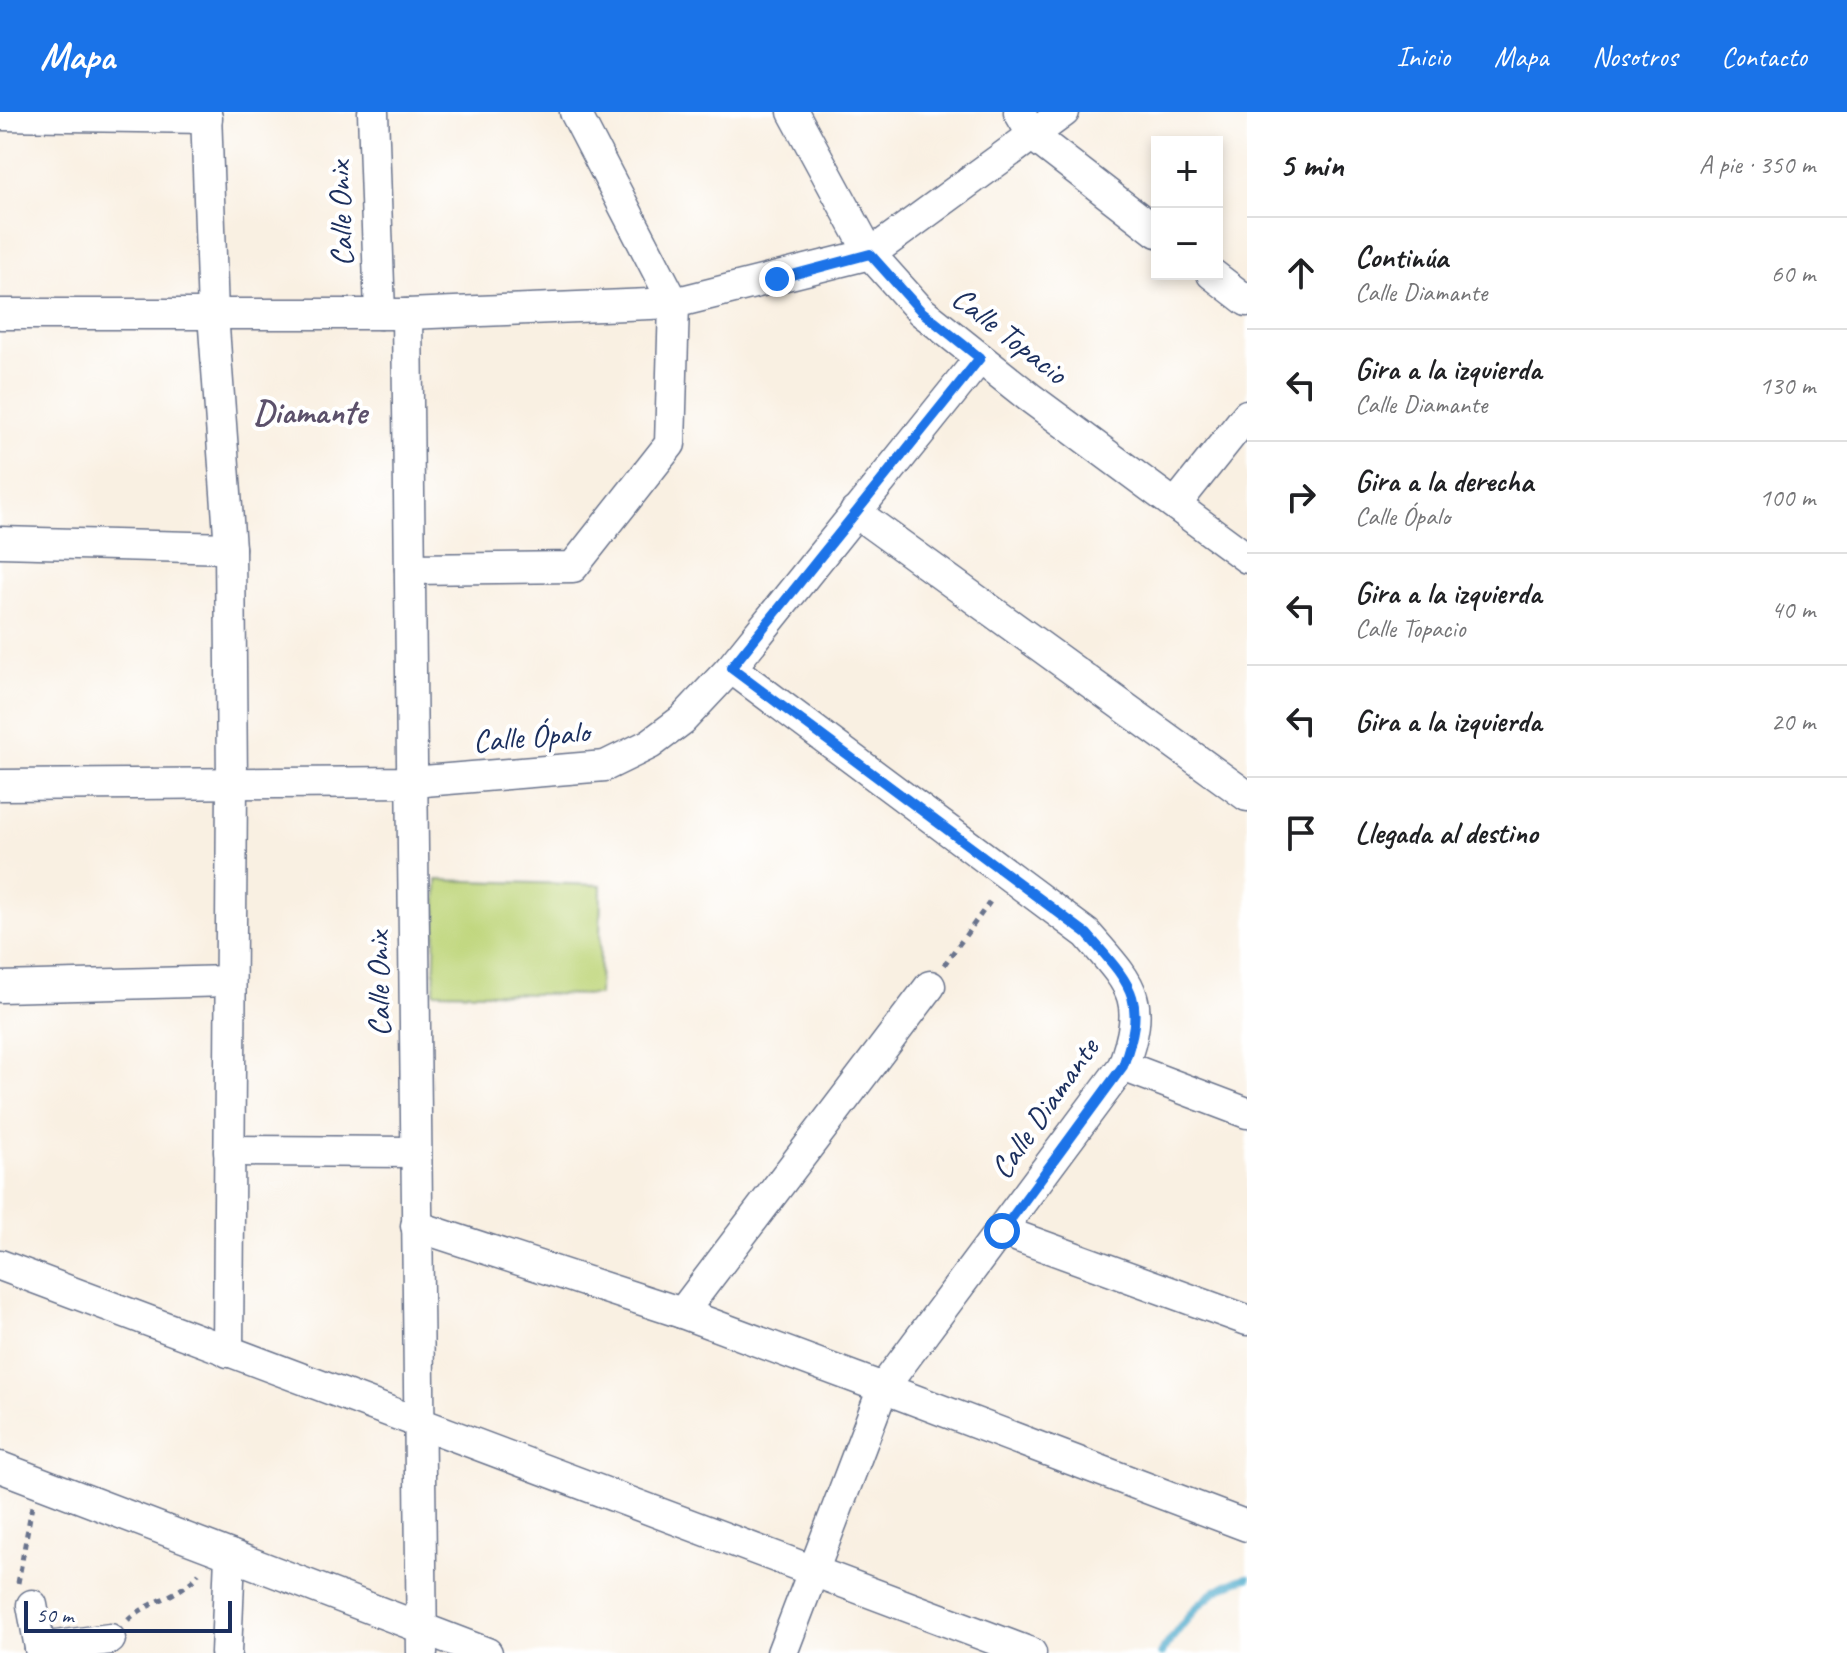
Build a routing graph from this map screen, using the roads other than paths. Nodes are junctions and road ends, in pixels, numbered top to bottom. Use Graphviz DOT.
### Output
graph roads {
  1 [pos="373,112"];
  2 [pos="575,112"];
  3 [pos="793,112"];
  4 [pos="1064,112"];
  5 [pos="0,115"];
  6 [pos="206,115"];
  7 [pos="1026,124"];
  8 [pos="1151,227"];
  9 [pos="870,254"];
  10 [pos="1220,280"];
  11 [pos="1247,301"];
  12 [pos="674,303"];
  13 [pos="0,314"];
  14 [pos="213,314"];
  15 [pos="393,314"];
  16 [pos="980,358"];
  17 [pos="1247,415"];
  18 [pos="1176,504"];
  19 [pos="855,512"];
  20 [pos="0,542"];
  21 [pos="230,548"];
  22 [pos="1247,558"];
  23 [pos="410,569"];
  24 [pos="731,668"];
  25 [pos="412,782"];
  26 [pos="232,783"];
  27 [pos="0,785"];
  28 [pos="1247,796"];
  29 [pos="230,981"];
  30 [pos="930,986"];
  31 [pos="0,987"];
  32 [pos="1123,1066"];
  33 [pos="1247,1113"];
  34 [pos="229,1151"];
  35 [pos="416,1152"];
  36 [pos="416,1226"];
  37 [pos="1002,1231"];
  38 [pos="0,1265"];
  39 [pos="682,1313"];
  40 [pos="1247,1320"];
  41 [pos="228,1352"];
  42 [pos="883,1388"];
  43 [pos="420,1425"];
  44 [pos="0,1467"];
  45 [pos="1247,1526"];
  46 [pos="223,1553"];
  47 [pos="811,1571"];
  48 [pos="32,1605"];
  49 [pos="110,1639"];
  50 [pos="423,1641"];
  51 [pos="41,1651"];
  52 [pos="226,1653"];
  53 [pos="487,1653"];
  54 [pos="782,1653"];
  55 [pos="1031,1653"];
  1 -- 15 [label="street, Calle Onix"];
  2 -- 12 [label="street"];
  3 -- 9 [label="street, Calle Topacio"];
  4 -- 7 [label="street"];
  5 -- 6 [label="street"];
  6 -- 14 [label="street"];
  7 -- 8 [label="street"];
  7 -- 9 [label="street"];
  9 -- 12 [label="street"];
  9 -- 16 [label="street, Calle Topacio"];
  10 -- 11 [label="street"];
  12 -- 15 [label="street"];
  12 -- 23 [label="street"];
  13 -- 14 [label="street"];
  14 -- 15 [label="street"];
  14 -- 21 [label="street"];
  15 -- 23 [label="street, Calle Onix"];
  16 -- 18 [label="street, Calle Topacio"];
  16 -- 19 [label="street, Calle Ópalo"];
  17 -- 18 [label="street"];
  18 -- 22 [label="street, Calle Topacio"];
  19 -- 24 [label="street, Calle Ópalo"];
  19 -- 28 [label="street"];
  20 -- 21 [label="street"];
  21 -- 26 [label="street"];
  23 -- 25 [label="street, Calle Onix"];
  24 -- 25 [label="street, Calle Ópalo"];
  24 -- 32 [label="street, Calle Diamante"];
  25 -- 26 [label="street, Calle Ópalo"];
  25 -- 35 [label="street, Calle Onix"];
  26 -- 27 [label="street, Calle Ópalo"];
  26 -- 29 [label="street"];
  29 -- 31 [label="street"];
  29 -- 34 [label="street"];
  30 -- 39 [label="street"];
  32 -- 33 [label="street"];
  32 -- 37 [label="street, Calle Diamante"];
  34 -- 35 [label="street"];
  34 -- 41 [label="street"];
  35 -- 36 [label="street, Calle Onix"];
  36 -- 39 [label="street"];
  36 -- 43 [label="street, Calle Onix"];
  37 -- 40 [label="street"];
  37 -- 42 [label="street, Calle Diamante"];
  38 -- 41 [label="street"];
  39 -- 42 [label="street"];
  41 -- 43 [label="street"];
  42 -- 45 [label="street"];
  42 -- 47 [label="street, Calle Diamante"];
  43 -- 47 [label="street"];
  43 -- 50 [label="street, Calle Onix"];
  44 -- 46 [label="street"];
  46 -- 50 [label="street"];
  46 -- 52 [label="street"];
  47 -- 54 [label="street, Calle Diamante"];
  47 -- 55 [label="street"];
  48 -- 51 [label="street"];
  49 -- 51 [label="street"];
  50 -- 53 [label="street"];
}
